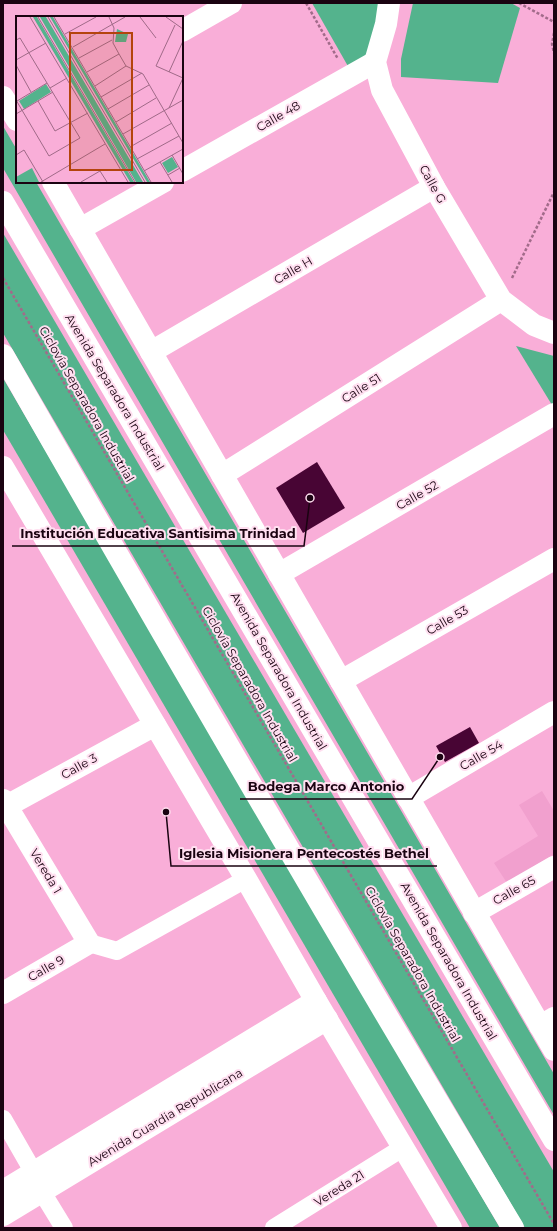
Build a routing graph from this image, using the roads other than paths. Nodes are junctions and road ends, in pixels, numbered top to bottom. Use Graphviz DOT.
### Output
graph roads {
  1 [pos="231,3"];
  2 [pos="389,3"];
  3 [pos="183,30"];
  4 [pos="375,62"];
  5 [pos="3,97"];
  6 [pos="16,118"];
  7 [pos="183,170"];
  8 [pos="54,183"];
  9 [pos="160,183"];
  10 [pos="434,187"];
  11 [pos="3,202"];
  12 [pos="80,229"];
  13 [pos="501,300"];
  14 [pos="554,333"];
  15 [pos="151,352"];
  16 [pos="3,355"];
  17 [pos="554,414"];
  18 [pos="3,467"];
  19 [pos="222,475"];
  20 [pos="554,559"];
  21 [pos="279,574"];
  22 [pos="341,681"];
  23 [pos="554,712"];
  24 [pos="155,725"];
  25 [pos="408,798"];
  26 [pos="4,805"];
  27 [pos="554,868"];
  28 [pos="246,879"];
  29 [pos="474,912"];
  30 [pos="89,943"];
  31 [pos="3,993"];
  32 [pos="321,1010"];
  33 [pos="547,1022"];
  34 [pos="554,1050"];
  35 [pos="3,1119"];
  36 [pos="554,1140"];
  37 [pos="404,1147"];
  38 [pos="38,1183"];
  39 [pos="3,1191"];
  40 [pos="3,1215"];
  41 [pos="64,1228"];
  42 [pos="274,1228"];
  43 [pos="451,1228"];
  44 [pos="513,1228"];
  1 -- 3 [label="street"];
  2 -- 4 [label="street"];
  4 -- 7 [label="street, Calle 48"];
  4 -- 10 [label="street, Calle G"];
  5 -- 6 [label="street"];
  8 -- 12 [label="street"];
  9 -- 12 [label="street"];
  10 -- 13 [label="street, Calle G"];
  10 -- 15 [label="street, Calle H"];
  11 -- 36 [label="street, Avenida Separadora Industrial"];
  12 -- 15 [label="street"];
  13 -- 14 [label="street, Calle G"];
  13 -- 19 [label="street, Calle 51"];
  15 -- 19 [label="street"];
  16 -- 44 [label="street"];
  17 -- 21 [label="street, Calle 52"];
  18 -- 24 [label="street"];
  19 -- 21 [label="street"];
  20 -- 22 [label="street, Calle 53"];
  21 -- 22 [label="street"];
  22 -- 25 [label="street"];
  23 -- 25 [label="street, Calle 54"];
  24 -- 26 [label="street, Calle 3"];
  24 -- 28 [label="street"];
  25 -- 29 [label="street"];
  26 -- 30 [label="street, Vereda 1"];
  27 -- 29 [label="street, Calle 65"];
  28 -- 30 [label="street"];
  28 -- 32 [label="street"];
  29 -- 33 [label="street"];
  30 -- 31 [label="street, Calle 9"];
  32 -- 37 [label="street"];
  32 -- 38 [label="street, Avenida Guardia Republicana"];
  33 -- 34 [label="street"];
  35 -- 38 [label="street"];
  37 -- 42 [label="street, Vereda 21"];
  37 -- 43 [label="street"];
  38 -- 39 [label="street, Avenida Guardia Republicana"];
  38 -- 40 [label="street, Avenida Guardia Republicana"];
  38 -- 41 [label="street"];
}
